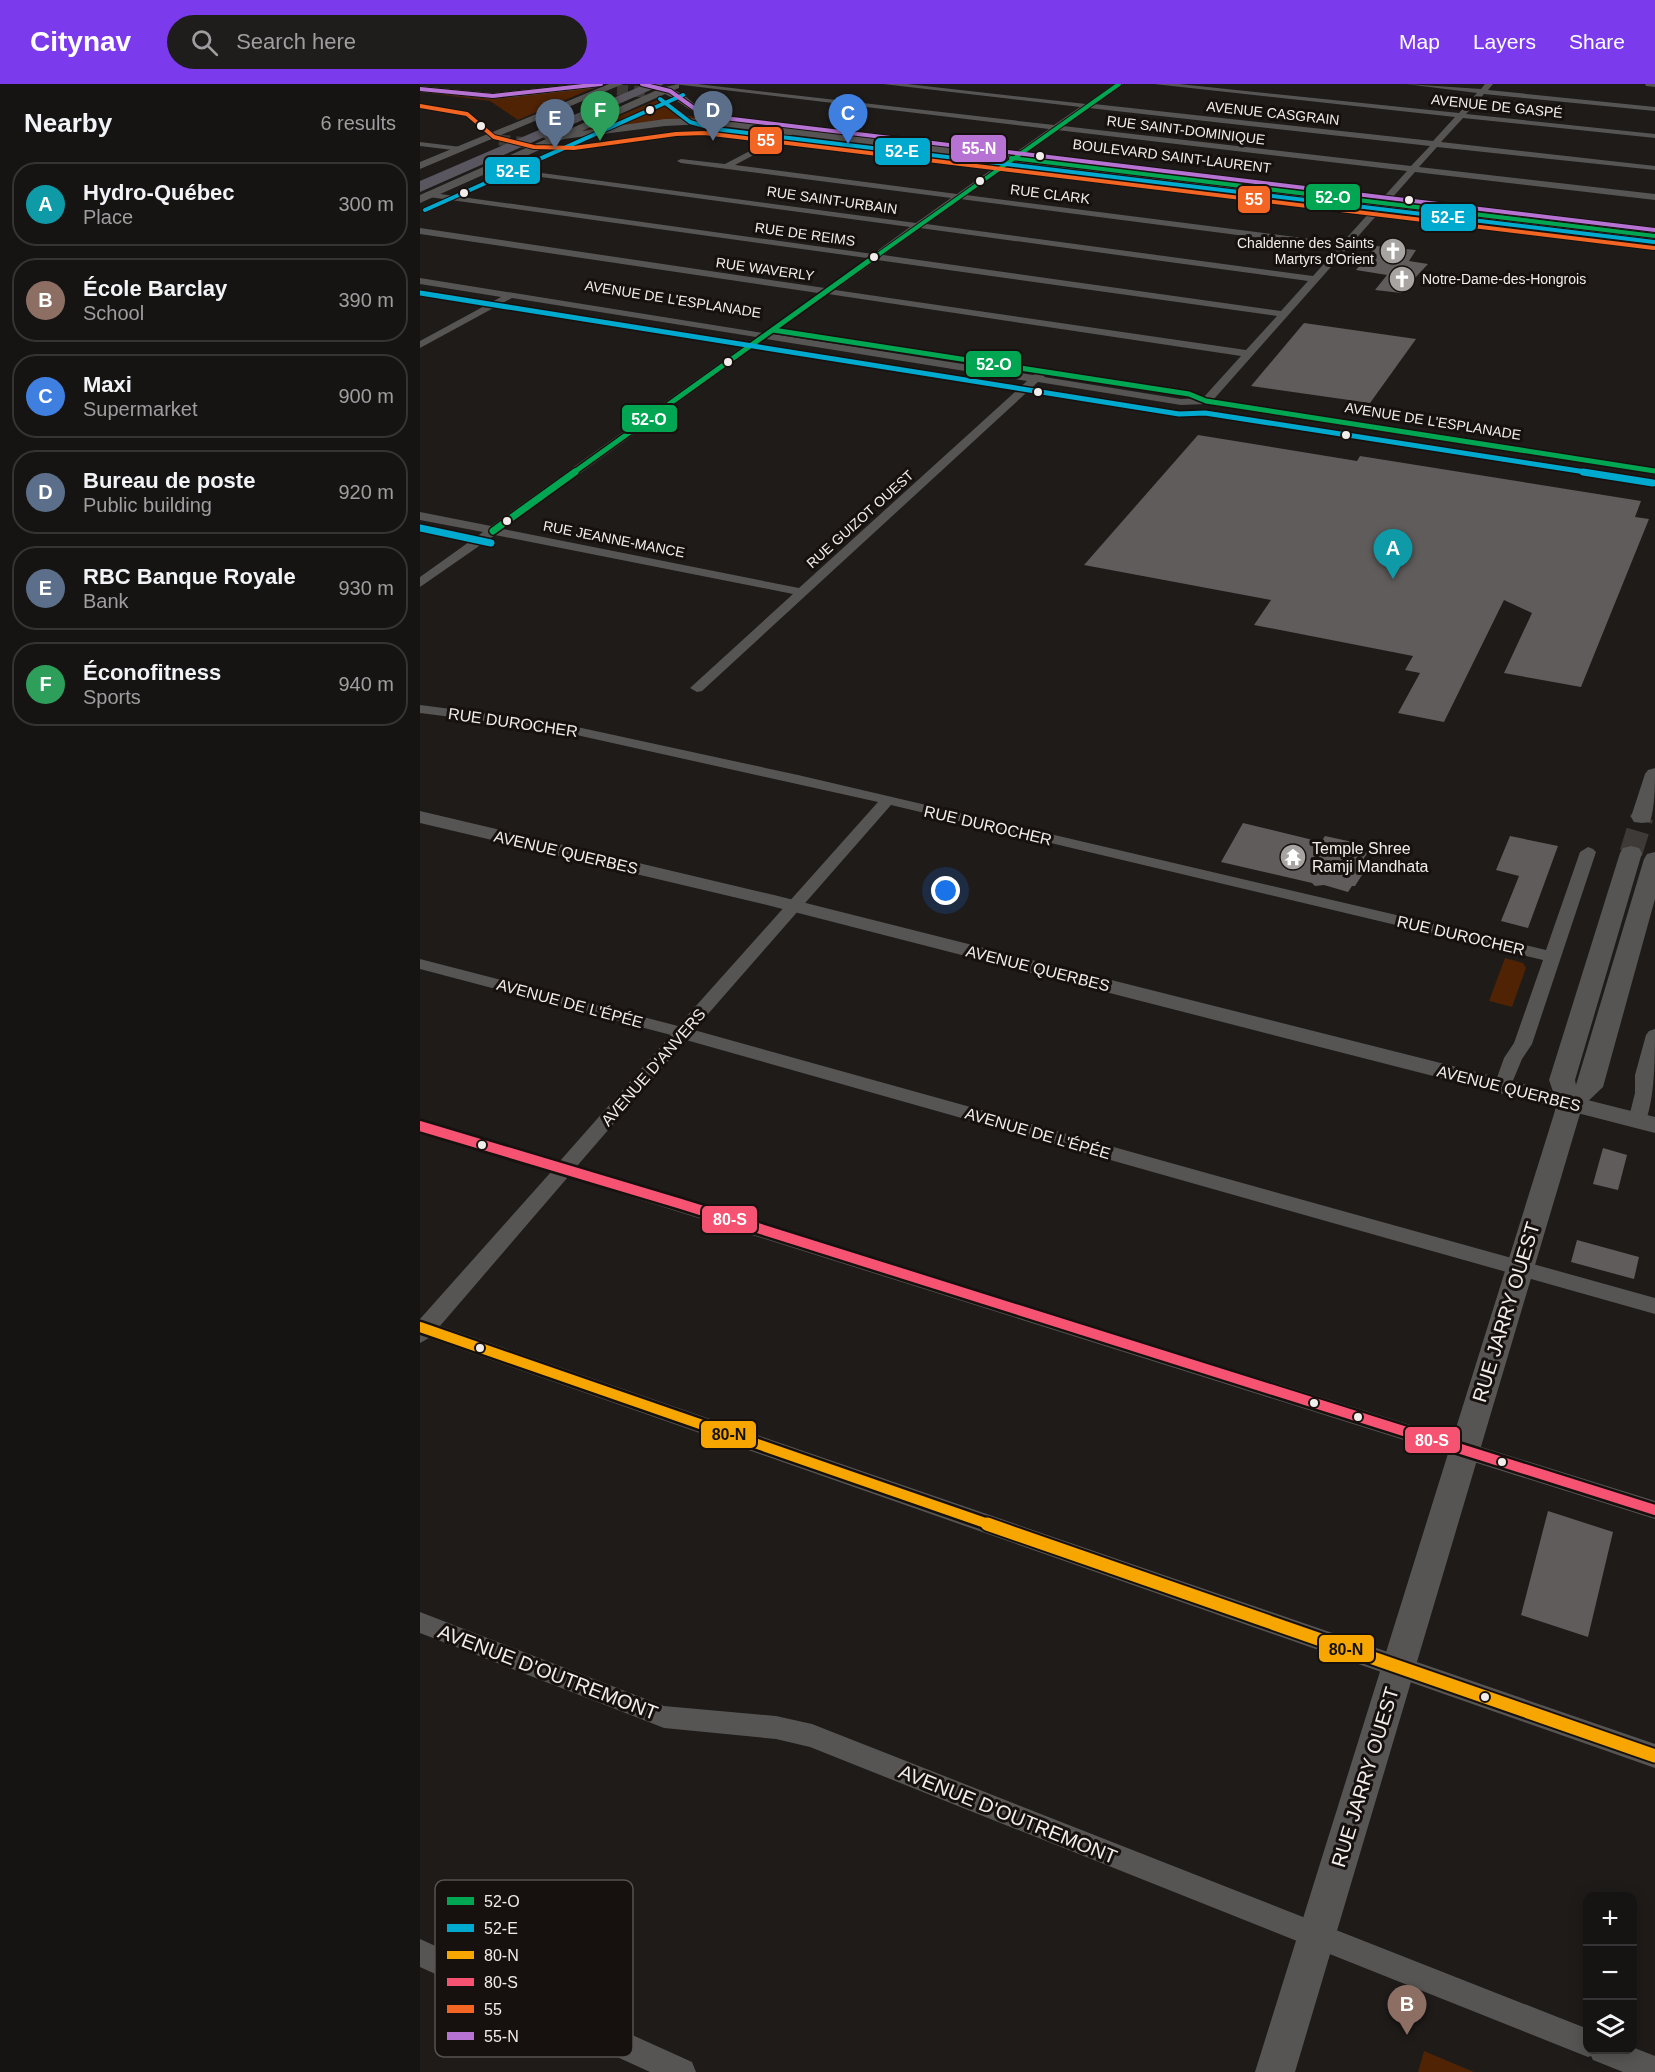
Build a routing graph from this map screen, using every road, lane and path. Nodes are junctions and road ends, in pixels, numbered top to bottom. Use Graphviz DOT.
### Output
graph roads {
  1 [pos="678,84"];
  2 [pos="887,84"];
  3 [pos="1119,84"];
  4 [pos="1158,84"];
  5 [pos="1410,84"];
  6 [pos="1489,84"];
  7 [pos="1649,84"];
  8 [pos="1655,85"];
  9 [pos="603,87"];
  10 [pos="617,87"];
  11 [pos="654,88"];
  12 [pos="420,89"];
  13 [pos="1482,91"];
  14 [pos="420,94"];
  15 [pos="445,97"];
  16 [pos="477,106"];
  17 [pos="494,106"];
  18 [pos="1087,106"];
  19 [pos="1655,108"];
  20 [pos="1460,116"];
  21 [pos="490,118"];
  22 [pos="516,126"];
  23 [pos="1054,128"];
  24 [pos="795,129"];
  25 [pos="559,134"];
  26 [pos="546,136"];
  27 [pos="1655,136"];
  28 [pos="499,140"];
  29 [pos="481,141"];
  30 [pos="420,144"];
  31 [pos="1435,144"];
  32 [pos="461,149"];
  33 [pos="1015,156"];
  34 [pos="681,161"];
  35 [pos="420,166"];
  36 [pos="728,166"];
  37 [pos="489,168"];
  38 [pos="1655,168"];
  39 [pos="1413,169"];
  40 [pos="424,188"];
  41 [pos="959,196"];
  42 [pos="1655,197"];
  43 [pos="1385,201"];
  44 [pos="918,225"];
  45 [pos="1655,230"];
  46 [pos="420,231"];
  47 [pos="1655,236"];
  48 [pos="1345,246"];
  49 [pos="873,257"];
  50 [pos="420,275"];
  51 [pos="1315,279"];
  52 [pos="420,281"];
  53 [pos="826,291"];
  54 [pos="515,293"];
  55 [pos="1283,314"];
  56 [pos="768,333"];
  57 [pos="420,345"];
  58 [pos="1248,354"];
  59 [pos="1039,375"];
  60 [pos="1206,401"];
  61 [pos="1655,471"];
  62 [pos="420,516"];
  63 [pos="493,531"];
  64 [pos="420,583"];
  65 [pos="802,592"];
  66 [pos="697,688"];
  67 [pos="420,709"];
  68 [pos="1655,774"];
  69 [pos="887,801"];
  70 [pos="420,817"];
  71 [pos="1642,817"];
  72 [pos="1588,852"];
  73 [pos="1643,856"];
  74 [pos="793,906"];
  75 [pos="1553,957"];
  76 [pos="420,964"];
  77 [pos="683,1033"];
  78 [pos="1655,1035"];
  79 [pos="1503,1086"];
  80 [pos="1570,1103"];
  81 [pos="1646,1123"];
  82 [pos="420,1126"];
  83 [pos="564,1169"];
  84 [pos="1520,1269"];
  85 [pos="1655,1306"];
  86 [pos="422,1330"];
  87 [pos="1463,1451"];
  88 [pos="1655,1510"];
  89 [pos="420,1622"];
  90 [pos="1398,1668"];
  91 [pos="1655,1756"];
  92 [pos="1316,1936"];
  93 [pos="420,1953"];
  94 [pos="435,1960"];
  95 [pos="1583,2041"];
  96 [pos="633,2050"];
  97 [pos="1615,2054"];
  98 [pos="1655,2070"];
  99 [pos="682,2072"];
  100 [pos="1275,2072"];
  1 -- 11 [label="main road"];
  1 -- 23 [label="street, RUE SAINT-DOMINIQUE"];
  2 -- 18 [label="street, AVENUE CASGRAIN"];
  3 -- 18 [label="street"];
  4 -- 20 [label="street, AVENUE DE GASPÉ"];
  5 -- 13 [label="street"];
  6 -- 13 [label="street"];
  7 -- 8 [label="street"];
  9 -- 10 [label="main road"];
  9 -- 12 [label="main road"];
  9 -- 22 [label="main road"];
  11 -- 24 [label="main road, BOULEVARD SAINT-LAURENT"];
  11 -- 25 [label="main road"];
  11 -- 40 [label="highway"];
  13 -- 19 [label="street"];
  13 -- 20 [label="street"];
  14 -- 15 [label="main road"];
  15 -- 16 [label="main road"];
  15 -- 17 [label="main road"];
  18 -- 23 [label="street"];
  18 -- 31 [label="street, AVENUE CASGRAIN"];
  20 -- 27 [label="street, AVENUE DE GASPÉ"];
  20 -- 31 [label="street"];
  21 -- 22 [label="main road"];
  22 -- 29 [label="main road"];
  23 -- 33 [label="street"];
  23 -- 39 [label="street, RUE SAINT-DOMINIQUE"];
  24 -- 25 [label="main road, BOULEVARD SAINT-LAURENT"];
  24 -- 33 [label="main road, BOULEVARD SAINT-LAURENT"];
  24 -- 36 [label="street"];
  25 -- 26 [label="main road, BOULEVARD SAINT-LAURENT"];
  25 -- 37 [label="main road"];
  28 -- 29 [label="main road"];
  29 -- 32 [label="main road"];
  30 -- 32 [label="street"];
  31 -- 38 [label="street, AVENUE CASGRAIN"];
  31 -- 39 [label="street"];
  32 -- 35 [label="main road"];
  33 -- 41 [label="street"];
  33 -- 43 [label="main road, BOULEVARD SAINT-LAURENT"];
  34 -- 36 [label="street, RUE CLARK"];
  36 -- 41 [label="street, RUE CLARK"];
  37 -- 40 [label="main road"];
  37 -- 44 [label="street, RUE SAINT-URBAIN"];
  39 -- 42 [label="street, RUE SAINT-DOMINIQUE"];
  39 -- 43 [label="street"];
  40 -- 49 [label="street, RUE DE REIMS"];
  41 -- 44 [label="street"];
  41 -- 48 [label="street, RUE CLARK"];
  43 -- 45 [label="main road, BOULEVARD SAINT-LAURENT"];
  43 -- 47 [label="main road, BOULEVARD SAINT-LAURENT"];
  43 -- 48 [label="street"];
  44 -- 49 [label="street"];
  44 -- 51 [label="street, RUE SAINT-URBAIN"];
  46 -- 53 [label="street, RUE WAVERLY"];
  48 -- 51 [label="street"];
  49 -- 53 [label="street"];
  49 -- 55 [label="street, RUE DE REIMS"];
  50 -- 54 [label="street, AVENUE DE L'ESPLANADE"];
  51 -- 55 [label="street"];
  52 -- 54 [label="street, AVENUE DE L'ESPLANADE"];
  53 -- 56 [label="street"];
  53 -- 58 [label="street, RUE WAVERLY"];
  54 -- 56 [label="street, AVENUE DE L'ESPLANADE"];
  54 -- 57 [label="street"];
  55 -- 58 [label="street"];
  56 -- 59 [label="street, AVENUE DE L'ESPLANADE"];
  56 -- 63 [label="street"];
  58 -- 60 [label="street"];
  59 -- 60 [label="street, AVENUE DE L'ESPLANADE"];
  59 -- 65 [label="street, RUE GUIZOT OUEST"];
  60 -- 61 [label="street, AVENUE DE L'ESPLANADE"];
  62 -- 63 [label="street, RUE JEANNE-MANCE"];
  63 -- 64 [label="street"];
  63 -- 65 [label="street, RUE JEANNE-MANCE"];
  65 -- 66 [label="street, RUE GUIZOT OUEST"];
  67 -- 69 [label="street, RUE DUROCHER"];
  68 -- 71 [label="main road"];
  69 -- 74 [label="street, AVENUE D'ANVERS"];
  69 -- 75 [label="street, RUE DUROCHER"];
  70 -- 74 [label="street, AVENUE QUERBES"];
  72 -- 75 [label="street"];
  73 -- 80 [label="main road, RUE JARRY OUEST"];
  74 -- 77 [label="street, AVENUE D'ANVERS"];
  74 -- 79 [label="street, AVENUE QUERBES"];
  75 -- 79 [label="street"];
  76 -- 77 [label="street, AVENUE DE L'ÉPÉE"];
  77 -- 83 [label="street, AVENUE D'ANVERS"];
  77 -- 84 [label="street, AVENUE DE L'ÉPÉE"];
  78 -- 81 [label="street"];
  79 -- 80 [label="street, AVENUE QUERBES"];
  80 -- 81 [label="street, AVENUE QUERBES"];
  80 -- 84 [label="main road, RUE JARRY OUEST"];
  82 -- 83 [label="street"];
  83 -- 86 [label="street, AVENUE D'ANVERS"];
  83 -- 87 [label="street"];
  84 -- 85 [label="street, AVENUE DE L'ÉPÉE"];
  84 -- 87 [label="main road, RUE JARRY OUEST"];
  86 -- 90 [label="street"];
  87 -- 88 [label="street"];
  87 -- 90 [label="main road, RUE JARRY OUEST"];
  89 -- 92 [label="street, AVENUE D'OUTREMONT"];
  90 -- 91 [label="street"];
  90 -- 92 [label="main road, RUE JARRY OUEST"];
  92 -- 95 [label="street, AVENUE D'OUTREMONT"];
  92 -- 100 [label="main road, RUE JARRY OUEST"];
  93 -- 94 [label="street"];
  96 -- 99 [label="street"];
  97 -- 98 [label="street"];
}
